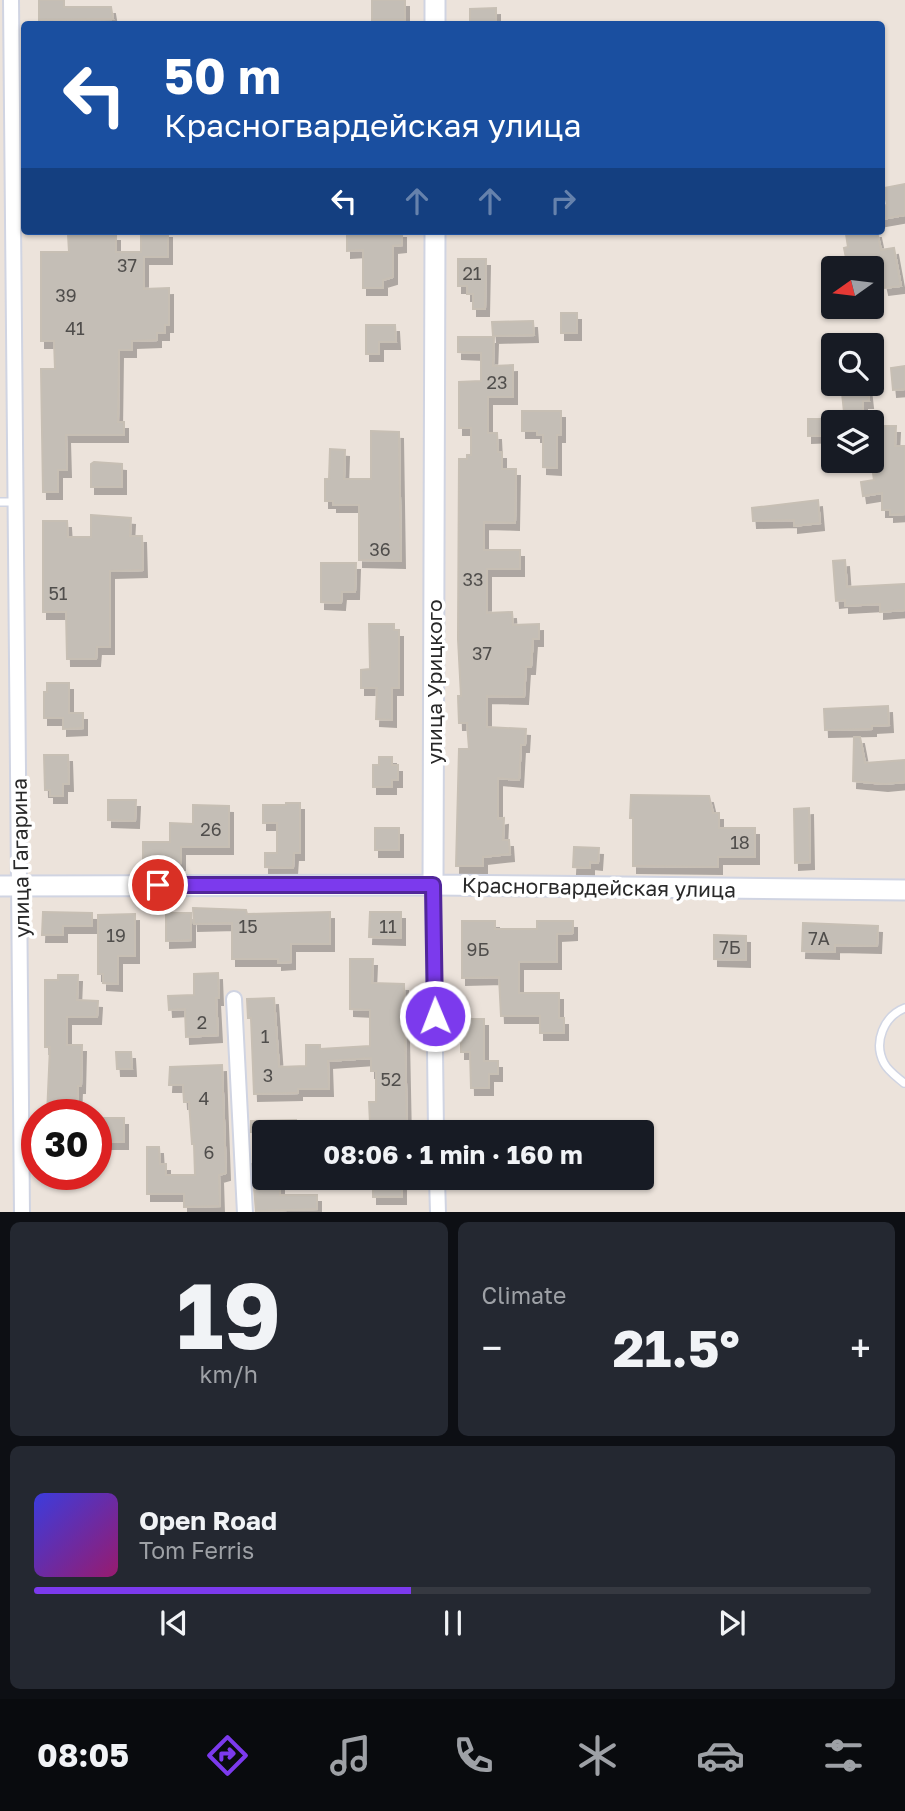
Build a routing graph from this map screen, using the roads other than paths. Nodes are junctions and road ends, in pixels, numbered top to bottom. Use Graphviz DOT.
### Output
graph roads {
  1 [pos="11,0"];
  2 [pos="435,0"];
  3 [pos="435,21"];
  4 [pos="435,235"];
  5 [pos="6,328"];
  6 [pos="7,502"];
  7 [pos="21,885"];
  8 [pos="433,885"];
  9 [pos="0,886"];
  10 [pos="905,890"];
  11 [pos="234,999"];
  12 [pos="905,1008"];
  13 [pos="904,1083"];
  14 [pos="436,1120"];
  15 [pos="437,1190"];
  16 [pos="22,1212"];
  17 [pos="245,1212"];
  18 [pos="438,1212"];
  1 -- 5 [label="street, улица Гагарина"];
  2 -- 3 [label="main road"];
  4 -- 8 [label="main road, улица Урицкого"];
  5 -- 6 [label="street, улица Гагарина"];
  6 -- 7 [label="street, улица Гагарина"];
  7 -- 8 [label="main road, Красногвардейская улица"];
  7 -- 9 [label="main road, Красногвардейская улица"];
  7 -- 16 [label="street, улица Гагарина"];
  8 -- 10 [label="main road, Красногвардейская улица"];
  8 -- 14 [label="street, улица Урицкого"];
  11 -- 17 [label="street"];
  12 -- 13 [label="lane"];
  15 -- 18 [label="street"];
}
